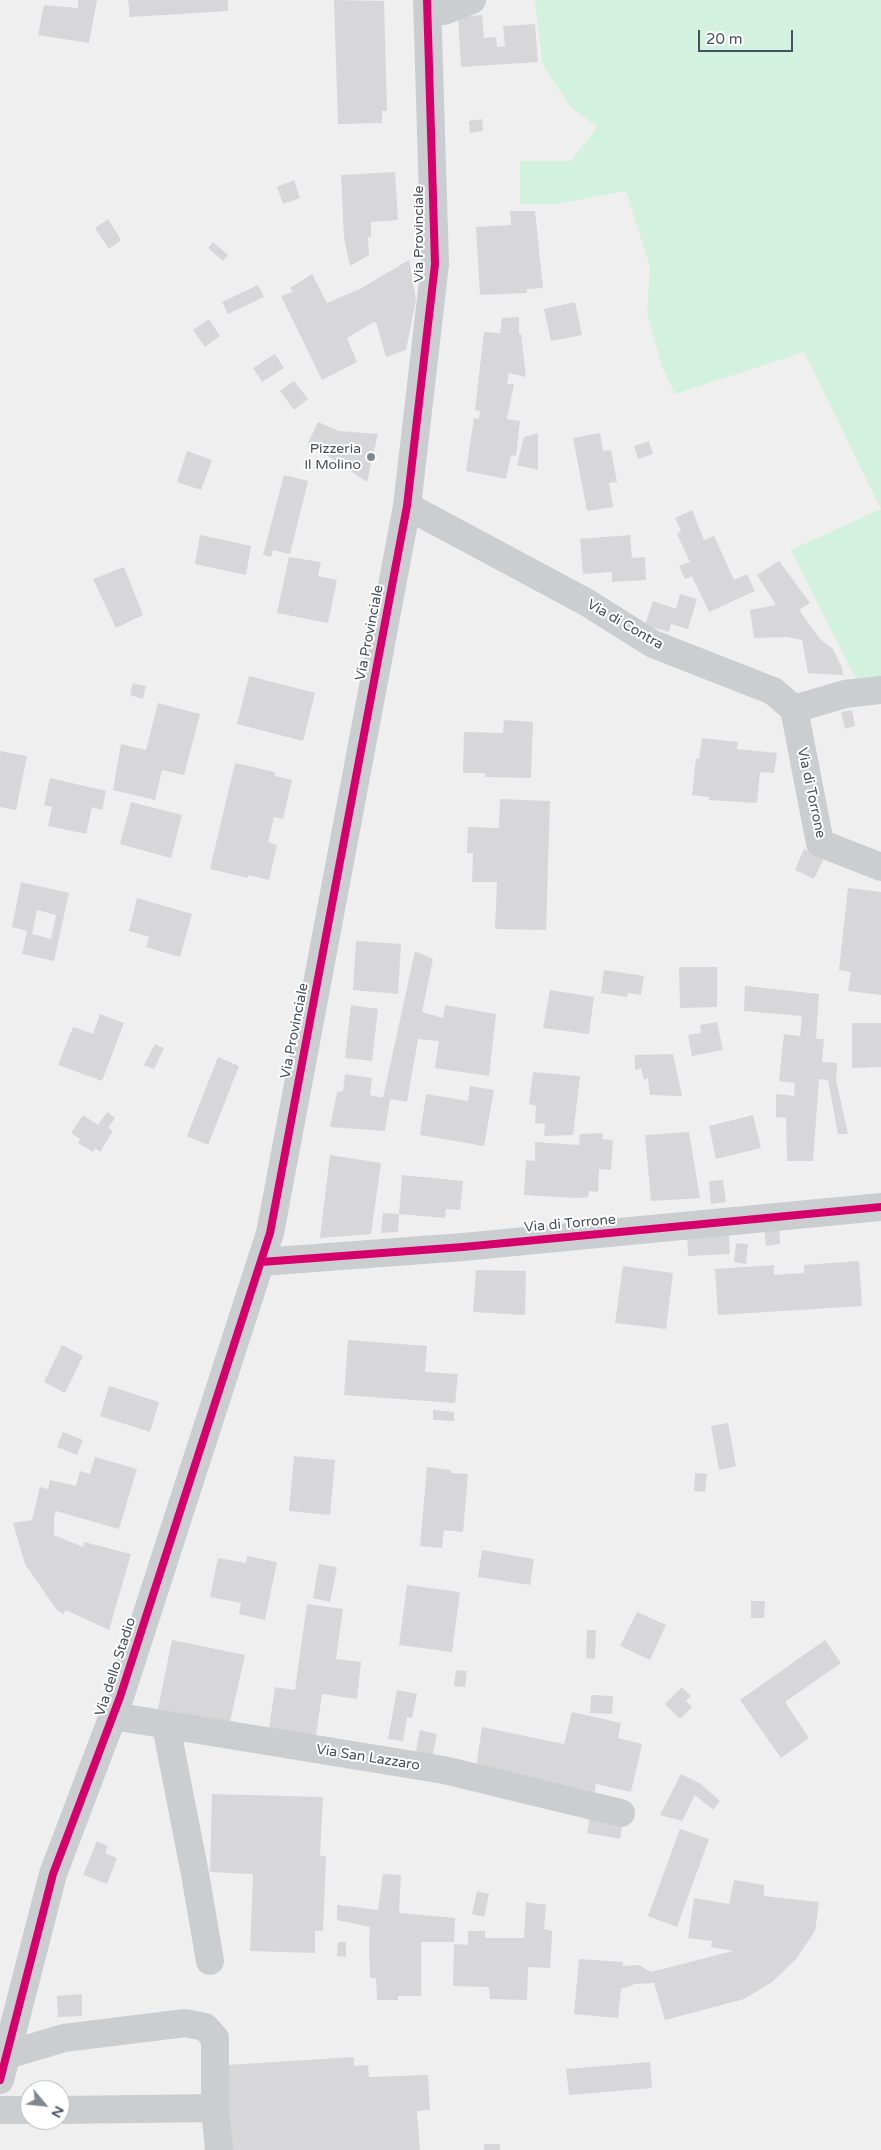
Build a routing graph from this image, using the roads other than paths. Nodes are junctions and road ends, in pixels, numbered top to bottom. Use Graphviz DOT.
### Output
graph roads {
  1 [pos="472,0"];
  2 [pos="427,6"];
  3 [pos="407,506"];
  4 [pos="881,690"];
  5 [pos="794,709"];
  6 [pos="881,867"];
  7 [pos="881,1207"];
  8 [pos="261,1262"];
  9 [pos="113,1716"];
  10 [pos="166,1726"];
  11 [pos="621,1813"];
  12 [pos="210,1961"];
  13 [pos="3,2068"];
  14 [pos="215,2108"];
  15 [pos="0,2110"];
  16 [pos="20,2110"];
  17 [pos="70,2110"];
  18 [pos="219,2150"];
  1 -- 2 [label="street"];
  2 -- 3 [label="street, Via Provinciale"];
  3 -- 5 [label="street, Via di Contra"];
  3 -- 8 [label="street, Via Provinciale"];
  4 -- 5 [label="street"];
  5 -- 6 [label="street, Via di Torrone"];
  7 -- 8 [label="street, Via di Torrone"];
  8 -- 9 [label="street, Via dello Stadio"];
  9 -- 10 [label="street, Via San Lazzaro"];
  9 -- 13 [label="street, Via dello Stadio"];
  10 -- 11 [label="street, Via San Lazzaro"];
  10 -- 12 [label="street"];
  13 -- 14 [label="street"];
  14 -- 17 [label="street"];
  14 -- 18 [label="street"];
  15 -- 16 [label="street"];
}
